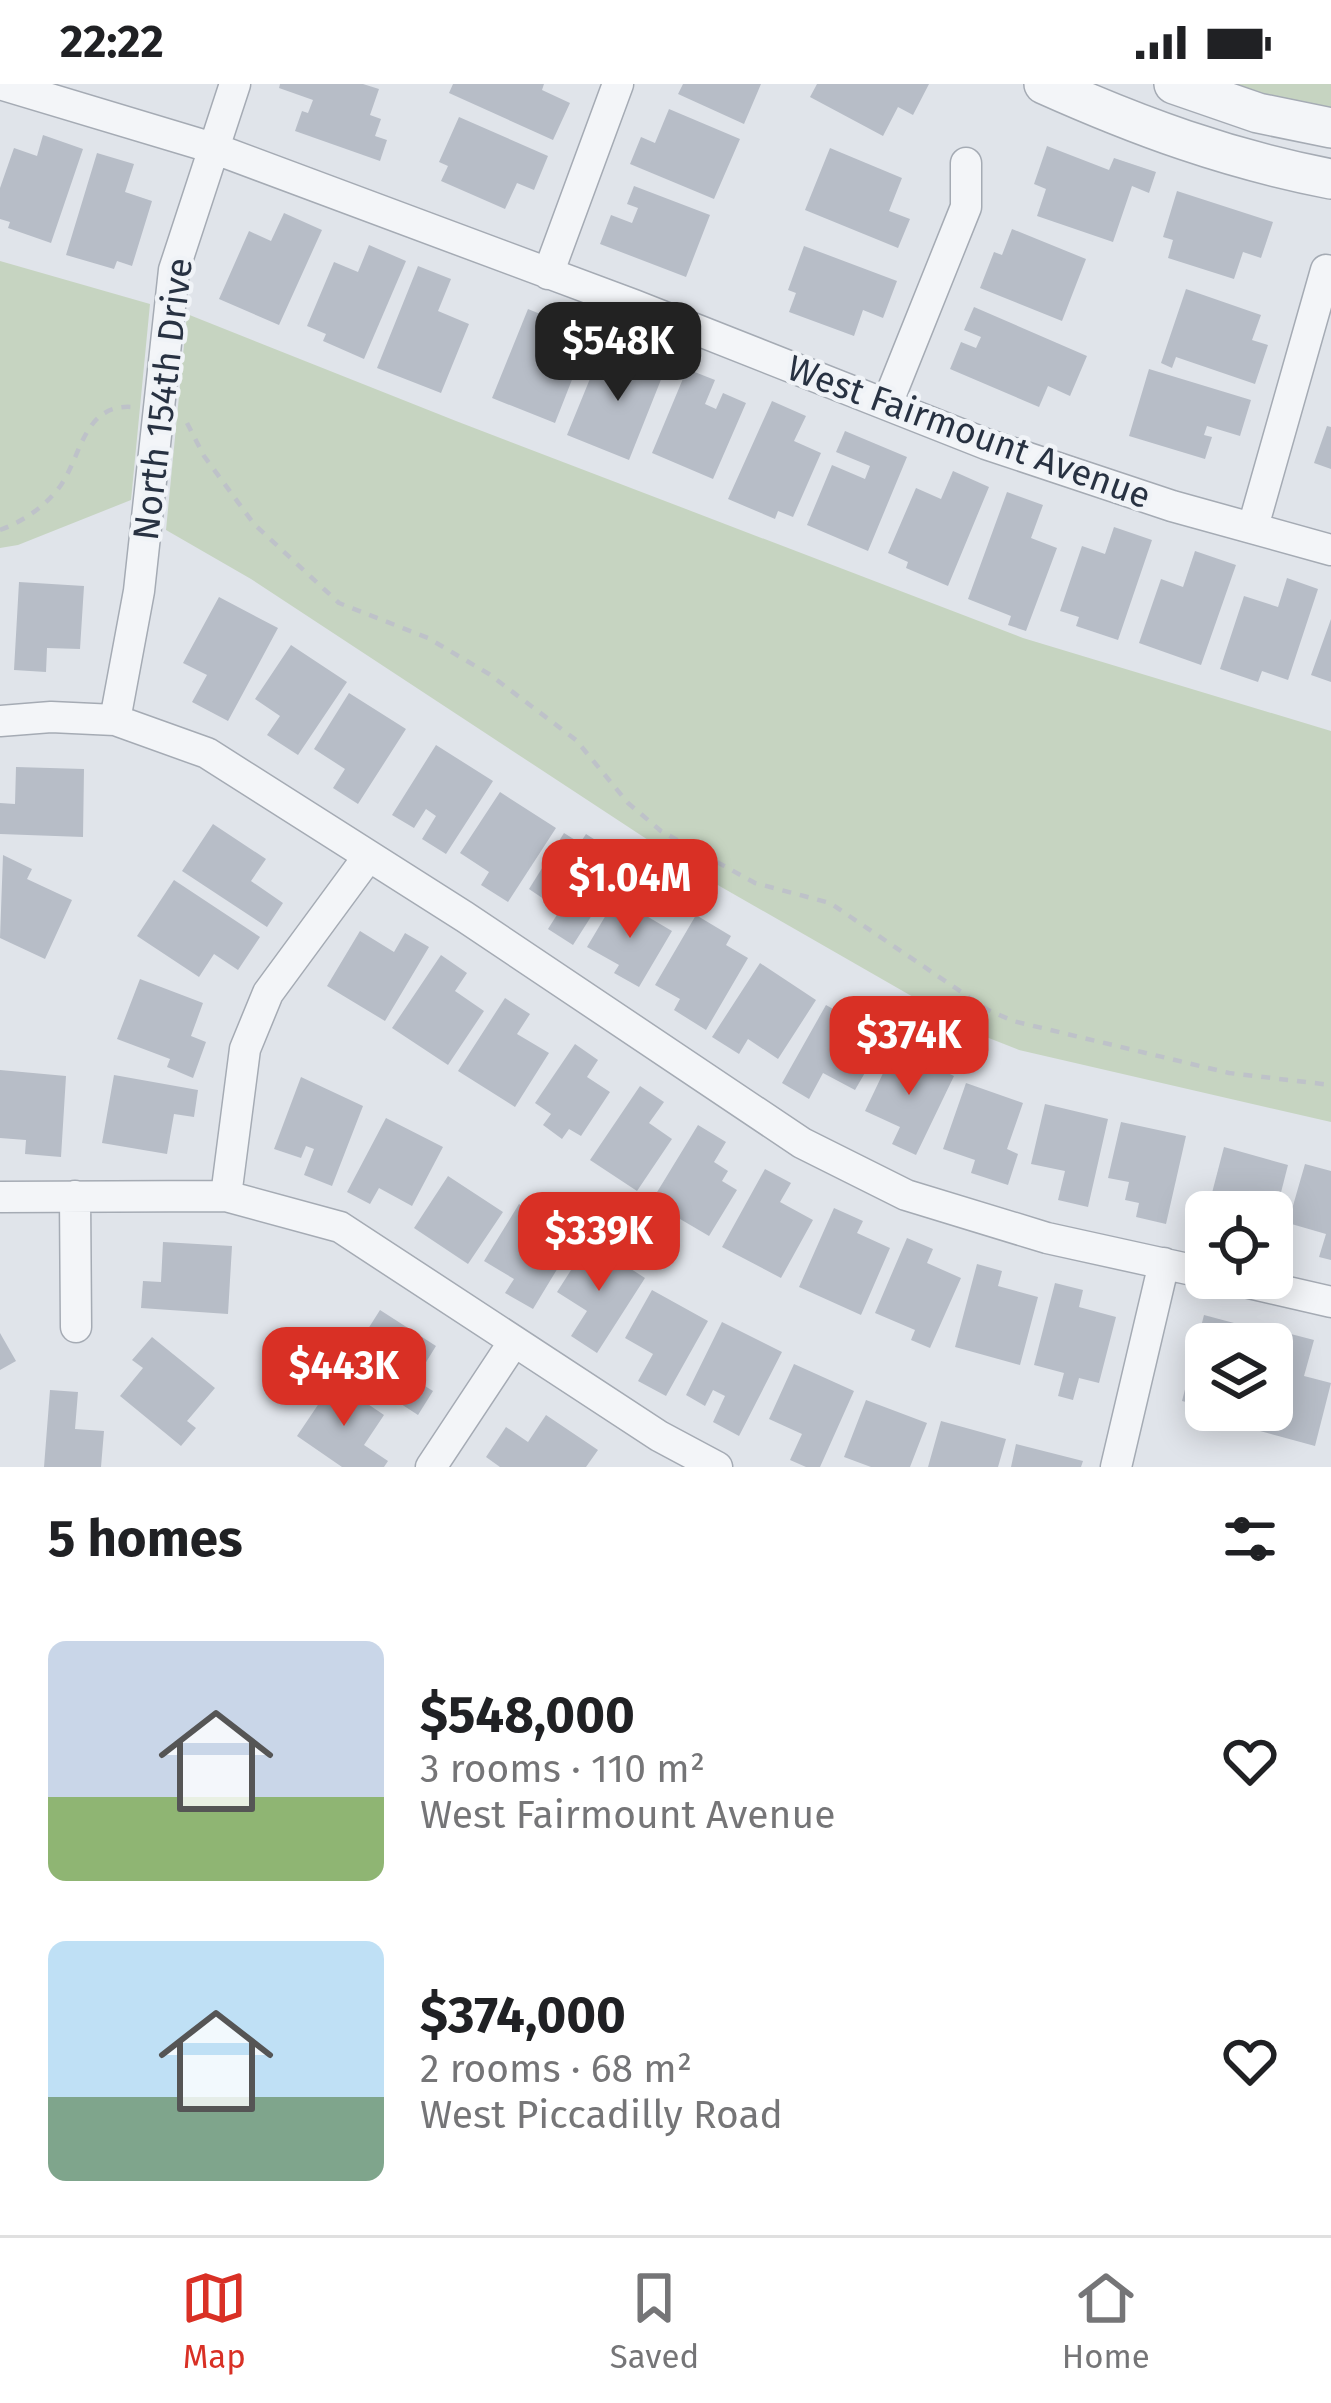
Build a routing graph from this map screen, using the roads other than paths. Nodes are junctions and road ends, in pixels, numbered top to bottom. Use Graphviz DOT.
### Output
graph roads {
  1 [pos="0,84"];
  2 [pos="235,84"];
  3 [pos="618,84"];
  4 [pos="1044,84"];
  5 [pos="1189,89"];
  6 [pos="1331,128"];
  7 [pos="1187,143"];
  8 [pos="213,148"];
  9 [pos="966,163"];
  10 [pos="1331,179"];
  11 [pos="1326,270"];
  12 [pos="548,274"];
  13 [pos="887,404"];
  14 [pos="1253,527"];
  15 [pos="1331,550"];
  16 [pos="115,720"];
  17 [pos="0,721"];
  18 [pos="368,857"];
  19 [pos="75,1196"];
  20 [pos="226,1196"];
  21 [pos="0,1197"];
  22 [pos="1163,1263"];
  23 [pos="1185,1268"];
  24 [pos="1293,1294"];
  25 [pos="1331,1303"];
  26 [pos="76,1327"];
  27 [pos="513,1342"];
  28 [pos="431,1467"];
  29 [pos="717,1467"];
  30 [pos="1116,1467"];
  1 -- 8 [label="street, West Fairmount Avenue"];
  2 -- 8 [label="street, North 154th Drive"];
  3 -- 12 [label="street"];
  4 -- 7 [label="street"];
  5 -- 6 [label="street"];
  5 -- 7 [label="street"];
  7 -- 10 [label="street"];
  8 -- 12 [label="street, West Fairmount Avenue"];
  8 -- 16 [label="street, North 154th Drive"];
  9 -- 13 [label="street"];
  11 -- 14 [label="street"];
  12 -- 13 [label="street, West Fairmount Avenue"];
  13 -- 14 [label="street, West Fairmount Avenue"];
  14 -- 15 [label="street, West Fairmount Avenue"];
  16 -- 17 [label="street"];
  16 -- 18 [label="street"];
  18 -- 20 [label="street"];
  18 -- 22 [label="street"];
  19 -- 20 [label="street"];
  19 -- 21 [label="street"];
  19 -- 26 [label="street"];
  20 -- 27 [label="street"];
  22 -- 23 [label="street"];
  22 -- 30 [label="street"];
  24 -- 25 [label="street"];
  27 -- 28 [label="street"];
  27 -- 29 [label="street"];
}
